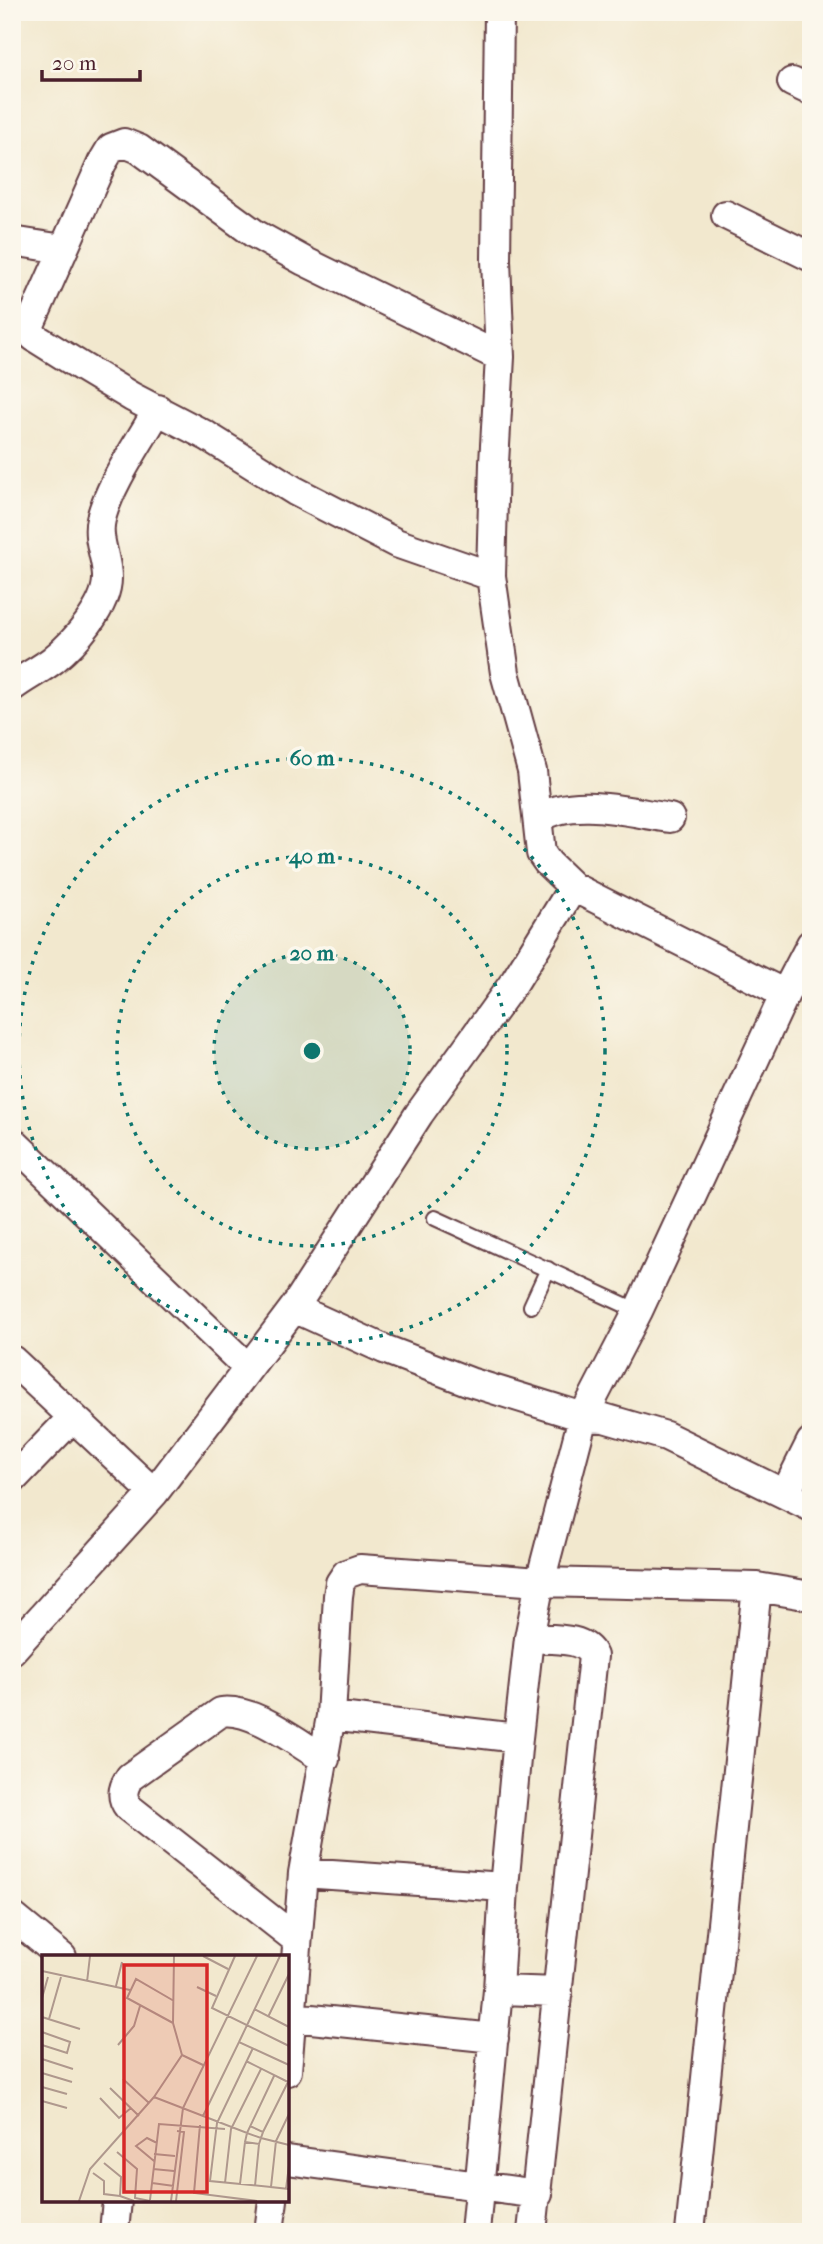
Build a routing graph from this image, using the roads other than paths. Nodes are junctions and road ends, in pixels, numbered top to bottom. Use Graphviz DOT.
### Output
graph roads {
  1 [pos="499,12"];
  2 [pos="726,215"];
  3 [pos="12,241"];
  4 [pos="63,249"];
  5 [pos="811,257"];
  6 [pos="500,357"];
  7 [pos="158,409"];
  8 [pos="491,576"];
  9 [pos="12,687"];
  10 [pos="670,818"];
  11 [pos="539,819"];
  12 [pos="573,887"];
  13 [pos="811,944"];
  14 [pos="785,994"];
  15 [pos="12,1141"];
  16 [pos="435,1218"];
  17 [pos="548,1269"];
  18 [pos="531,1306"];
  19 [pos="294,1308"];
  20 [pos="638,1311"];
  21 [pos="12,1360"];
  22 [pos="248,1368"];
  23 [pos="73,1417"];
  24 [pos="583,1417"];
  25 [pos="811,1442"];
  26 [pos="12,1480"];
  27 [pos="155,1493"];
  28 [pos="785,1494"];
  29 [pos="811,1507"];
  30 [pos="540,1582"];
  31 [pos="757,1587"];
  32 [pos="811,1596"];
  33 [pos="529,1639"];
  34 [pos="12,1650"];
  35 [pos="331,1716"];
  36 [pos="518,1738"];
  37 [pos="325,1759"];
  38 [pos="303,1873"];
  39 [pos="504,1887"];
  40 [pos="12,1916"];
  41 [pos="297,1940"];
  42 [pos="60,1955"];
  43 [pos="498,1990"];
  44 [pos="558,1992"];
  45 [pos="292,2017"];
  46 [pos="494,2038"];
  47 [pos="289,2049"];
  48 [pos="289,2160"];
  49 [pos="480,2187"];
  50 [pos="538,2194"];
  51 [pos="117,2202"];
  52 [pos="273,2202"];
  53 [pos="114,2232"];
  54 [pos="269,2232"];
  55 [pos="475,2232"];
  56 [pos="532,2232"];
  57 [pos="690,2232"];
  1 -- 6 [label="street"];
  2 -- 5 [label="street"];
  3 -- 4 [label="street"];
  4 -- 6 [label="street"];
  4 -- 7 [label="street"];
  6 -- 8 [label="street"];
  7 -- 8 [label="street"];
  7 -- 9 [label="street"];
  8 -- 11 [label="street"];
  10 -- 11 [label="street"];
  11 -- 12 [label="street"];
  12 -- 14 [label="street"];
  12 -- 19 [label="street"];
  13 -- 14 [label="street"];
  14 -- 20 [label="street"];
  15 -- 22 [label="street"];
  16 -- 17 [label="lane"];
  17 -- 18 [label="lane"];
  17 -- 20 [label="lane"];
  19 -- 22 [label="street"];
  19 -- 24 [label="street"];
  20 -- 24 [label="street"];
  21 -- 23 [label="street"];
  22 -- 27 [label="street"];
  23 -- 26 [label="street"];
  23 -- 27 [label="street"];
  24 -- 28 [label="street"];
  24 -- 30 [label="street"];
  25 -- 28 [label="street"];
  27 -- 34 [label="street"];
  28 -- 29 [label="street"];
  30 -- 31 [label="street"];
  30 -- 33 [label="street"];
  30 -- 35 [label="street"];
  31 -- 32 [label="street"];
  31 -- 57 [label="street"];
  33 -- 36 [label="street"];
  33 -- 44 [label="street"];
  35 -- 36 [label="street"];
  35 -- 37 [label="street"];
  36 -- 39 [label="street"];
  37 -- 38 [label="street"];
  37 -- 41 [label="street"];
  38 -- 39 [label="street"];
  38 -- 41 [label="street"];
  39 -- 43 [label="street"];
  40 -- 42 [label="street"];
  41 -- 45 [label="street"];
  43 -- 44 [label="street"];
  43 -- 46 [label="street"];
  44 -- 50 [label="street"];
  45 -- 46 [label="street"];
  45 -- 47 [label="street"];
  46 -- 49 [label="street"];
  48 -- 49 [label="street"];
  49 -- 50 [label="street"];
  49 -- 55 [label="street"];
  50 -- 56 [label="street"];
  51 -- 53 [label="street"];
  52 -- 54 [label="street"];
}
